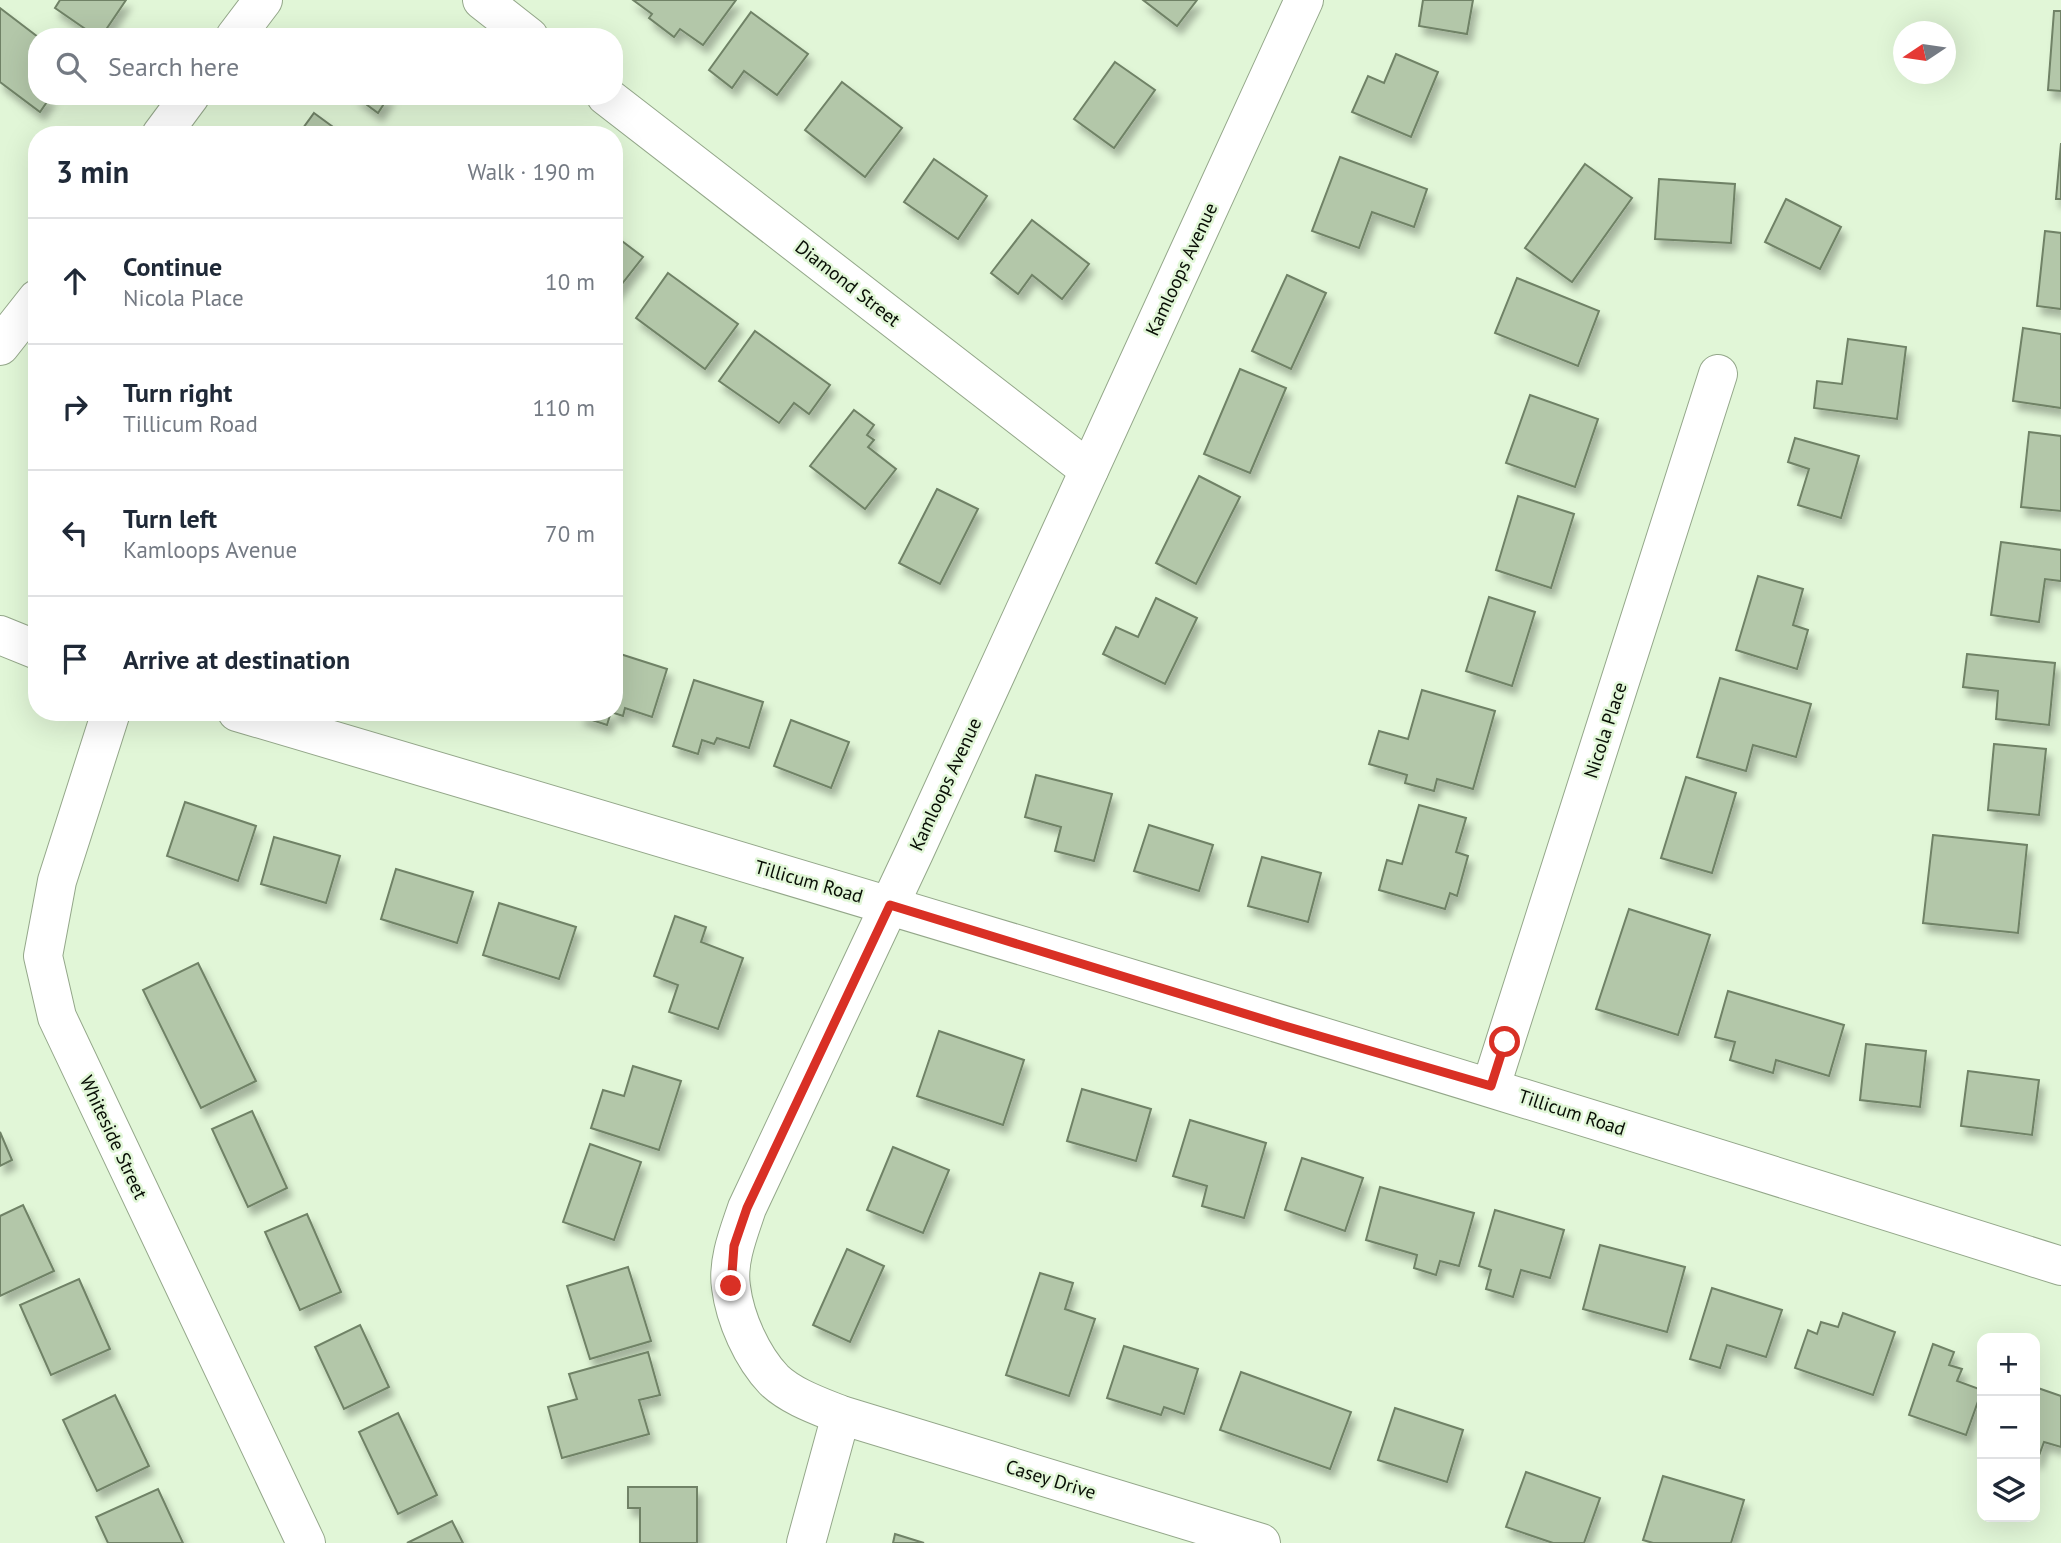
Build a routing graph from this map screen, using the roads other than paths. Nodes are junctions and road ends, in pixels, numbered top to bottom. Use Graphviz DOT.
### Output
graph roads {
  1 [pos="263,0"];
  2 [pos="482,0"];
  3 [pos="1304,0"];
  4 [pos="242,28"];
  5 [pos="518,28"];
  6 [pos="183,105"];
  7 [pos="618,105"];
  8 [pos="168,126"];
  9 [pos="28,310"];
  10 [pos="0,346"];
  11 [pos="1718,374"];
  12 [pos="1089,470"];
  13 [pos="0,635"];
  14 [pos="28,646"];
  15 [pos="108,721"];
  16 [pos="267,721"];
  17 [pos="890,905"];
  18 [pos="1491,1086"];
  19 [pos="2061,1266"];
  20 [pos="842,1415"];
  21 [pos="306,1543"];
  22 [pos="806,1543"];
  23 [pos="1261,1543"];
  1 -- 4 [label="street"];
  2 -- 5 [label="street"];
  3 -- 12 [label="street, Kamloops Avenue"];
  6 -- 8 [label="street"];
  7 -- 12 [label="street, Diamond Street"];
  9 -- 10 [label="street"];
  11 -- 18 [label="street, Nicola Place"];
  12 -- 17 [label="street, Kamloops Avenue"];
  13 -- 14 [label="street"];
  15 -- 21 [label="street, Whiteside Street"];
  16 -- 17 [label="street, Tillicum Road"];
  17 -- 18 [label="street, Tillicum Road"];
  17 -- 20 [label="street, Kamloops Avenue"];
  18 -- 19 [label="street, Tillicum Road"];
  20 -- 22 [label="street"];
  20 -- 23 [label="street, Casey Drive"];
}
